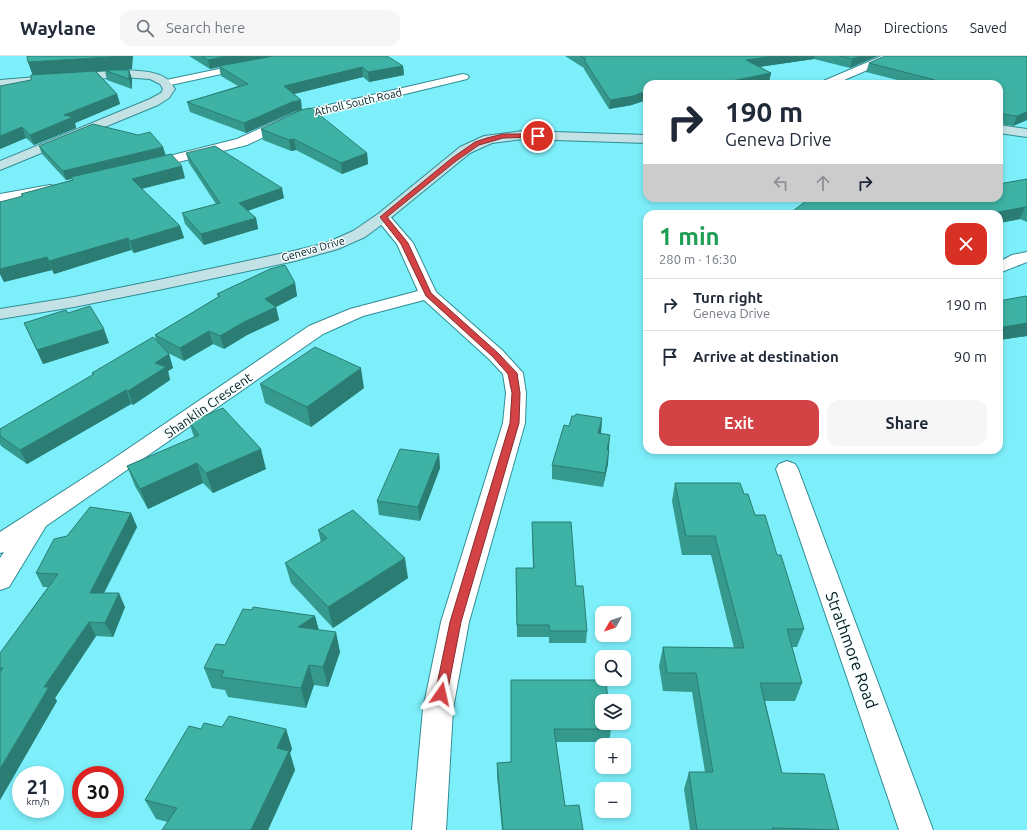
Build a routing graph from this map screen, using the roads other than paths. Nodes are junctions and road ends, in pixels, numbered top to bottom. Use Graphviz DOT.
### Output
graph roads {
  1 [pos="300,56"];
  2 [pos="891,56"];
  3 [pos="463,77"];
  4 [pos="834,80"];
  5 [pos="0,83"];
  6 [pos="166,83"];
  7 [pos="1003,130"];
  8 [pos="1027,133"];
  9 [pos="643,139"];
  10 [pos="0,166"];
  11 [pos="130,170"];
  12 [pos="61,186"];
  13 [pos="0,198"];
  14 [pos="383,217"];
  15 [pos="1027,257"];
  16 [pos="1003,266"];
  17 [pos="428,294"];
  18 [pos="0,314"];
  19 [pos="787,469"];
  20 [pos="38,519"];
  21 [pos="0,544"];
  22 [pos="0,580"];
  23 [pos="429,830"];
  24 [pos="916,830"];
  1 -- 6 [label="street"];
  2 -- 4 [label="street"];
  3 -- 11 [label="street, Atholl South Road"];
  5 -- 6 [label="street"];
  6 -- 10 [label="street"];
  7 -- 8 [label="street"];
  9 -- 14 [label="street, Geneva Drive"];
  12 -- 13 [label="street"];
  14 -- 17 [label="street"];
  14 -- 18 [label="street, Geneva Drive"];
  15 -- 16 [label="street"];
  17 -- 20 [label="street, Shanklin Crescent"];
  17 -- 23 [label="street"];
  19 -- 24 [label="street, Strathmore Road"];
  20 -- 21 [label="street, Shanklin Crescent"];
  20 -- 22 [label="street"];
}
